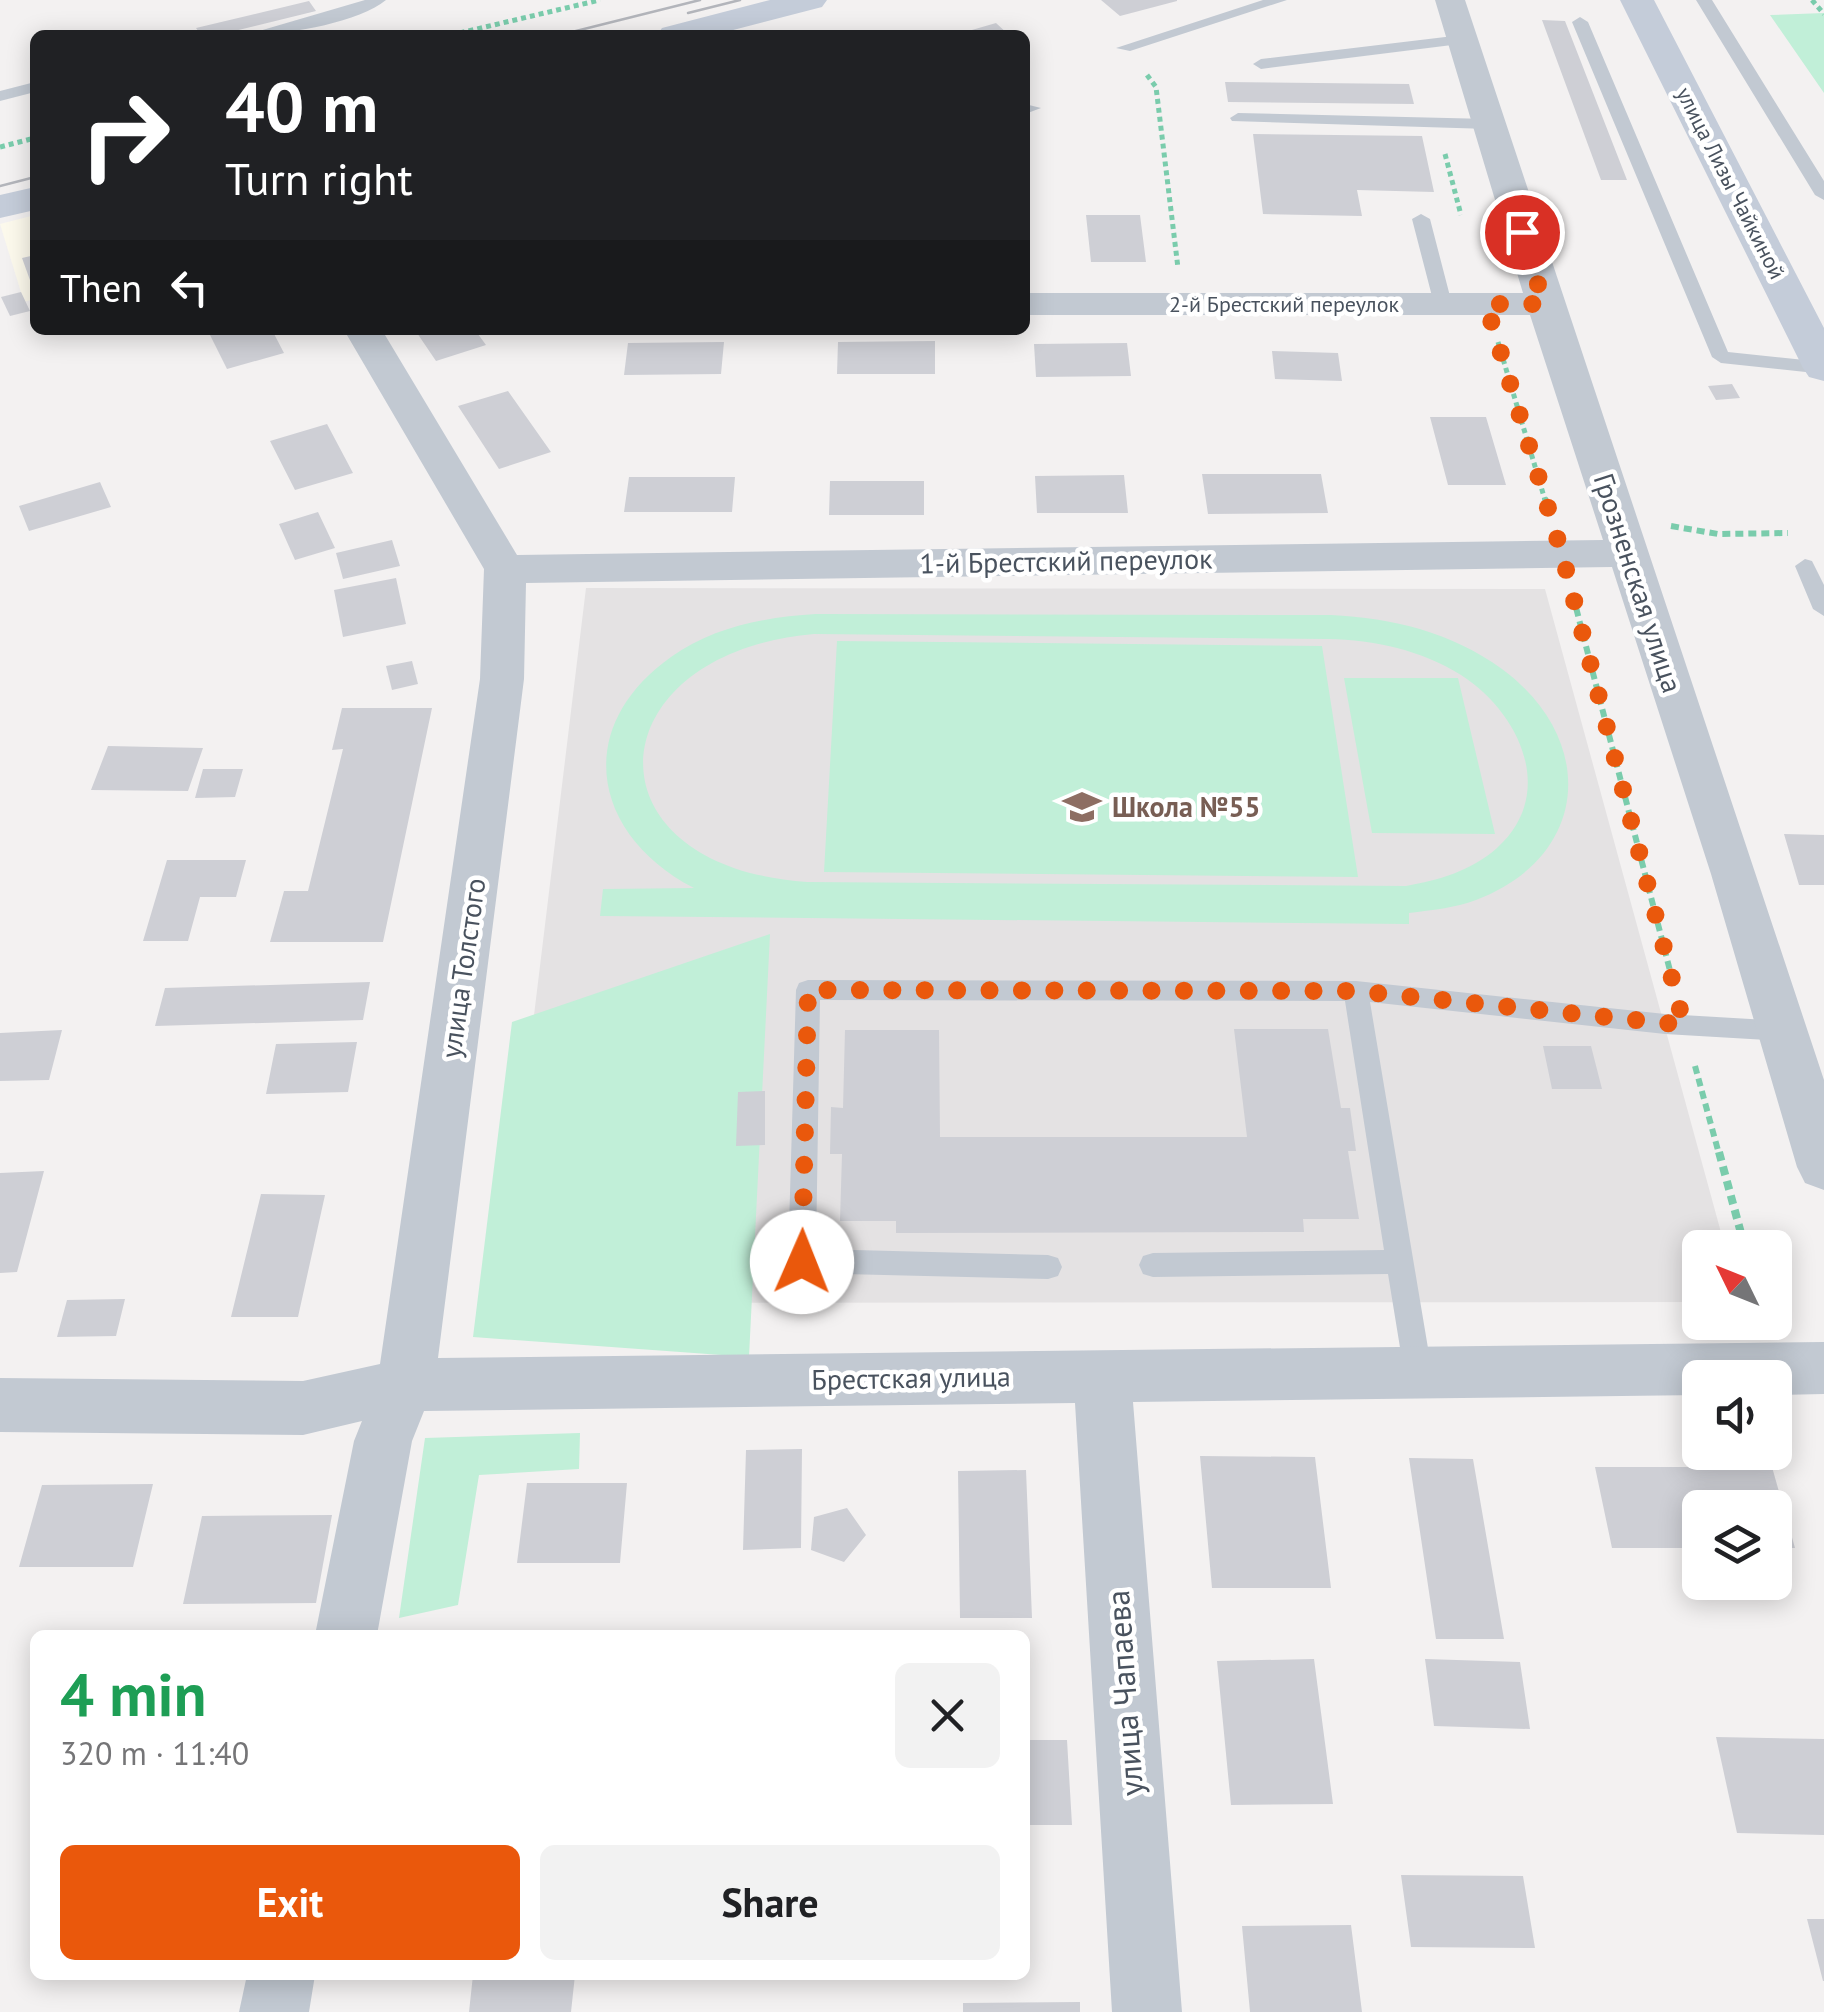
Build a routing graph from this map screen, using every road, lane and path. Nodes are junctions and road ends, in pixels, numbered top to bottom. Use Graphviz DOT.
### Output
graph roads {
  1 [pos="378,0"];
  2 [pos="600,0"];
  3 [pos="810,0"];
  4 [pos="1278,0"];
  5 [pos="1450,0"];
  6 [pos="1637,0"];
  7 [pos="1704,0"];
  8 [pos="1812,0"];
  9 [pos="1824,14"];
  10 [pos="1580,22"];
  11 [pos="274,30"];
  12 [pos="472,30"];
  13 [pos="699,30"];
  14 [pos="1462,40"];
  15 [pos="1124,48"];
  16 [pos="1261,64"];
  17 [pos="30,88"];
  18 [pos="0,96"];
  19 [pos="1238,118"];
  20 [pos="1436,122"];
  21 [pos="1488,124"];
  22 [pos="30,139"];
  23 [pos="0,147"];
  24 [pos="1824,195"];
  25 [pos="30,199"];
  26 [pos="0,207"];
  27 [pos="1421,219"];
  28 [pos="1030,304"];
  29 [pos="1182,304"];
  30 [pos="1443,304"];
  31 [pos="1486,304"];
  32 [pos="1544,304"];
  33 [pos="366,335"];
  34 [pos="1822,360"];
  35 [pos="1682,526"];
  36 [pos="1789,533"];
  37 [pos="1628,553"];
  38 [pos="1562,554"];
  39 [pos="1805,566"];
  40 [pos="505,570"];
  41 [pos="1824,609"];
  42 [pos="1356,991"];
  43 [pos="1684,1025"];
  44 [pos="1785,1031"];
  45 [pos="1824,1167"];
  46 [pos="1740,1230"];
  47 [pos="1400,1262"];
  48 [pos="1153,1265"];
  49 [pos="1048,1267"];
  50 [pos="1824,1368"];
  51 [pos="1418,1372"];
  52 [pos="1102,1375"];
  53 [pos="406,1385"];
  54 [pos="0,1405"];
  55 [pos="347,1630"];
  56 [pos="280,1980"];
  57 [pos="274,2012"];
  58 [pos="1148,2012"];
  1 -- 11 [label="lane"];
  2 -- 12 [label="path"];
  3 -- 13 [label="street"];
  4 -- 15 [label="lane"];
  5 -- 14 [label="street, Грозненская улица"];
  6 -- 34 [label="street, улица Лизы Чайкиной"];
  7 -- 24 [label="lane"];
  8 -- 9 [label="path"];
  10 -- 34 [label="lane"];
  14 -- 16 [label="lane"];
  14 -- 21 [label="street, Грозненская улица"];
  15 -- 29 [label="path"];
  17 -- 18 [label="lane"];
  19 -- 20 [label="lane"];
  20 -- 21 [label="lane"];
  20 -- 31 [label="path"];
  21 -- 32 [label="street, Грозненская улица"];
  22 -- 23 [label="path"];
  25 -- 26 [label="street"];
  27 -- 30 [label="lane"];
  28 -- 29 [label="street, 2-й Брестский переулок"];
  29 -- 30 [label="street, 2-й Брестский переулок"];
  30 -- 31 [label="street, 2-й Брестский переулок"];
  31 -- 32 [label="street, 2-й Брестский переулок"];
  31 -- 38 [label="path"];
  32 -- 37 [label="street, Грозненская улица"];
  33 -- 40 [label="street"];
  35 -- 36 [label="path"];
  37 -- 38 [label="street, 1-й Брестский переулок"];
  37 -- 44 [label="street, Грозненская улица"];
  38 -- 40 [label="street, 1-й Брестский переулок"];
  38 -- 43 [label="path"];
  39 -- 41 [label="lane"];
  40 -- 53 [label="street, улица Толстого"];
  42 -- 43 [label="lane"];
  42 -- 47 [label="lane"];
  42 -- 49 [label="lane"];
  43 -- 44 [label="lane"];
  43 -- 46 [label="path"];
  44 -- 45 [label="street, Грозненская улица"];
  47 -- 48 [label="lane"];
  47 -- 51 [label="lane"];
  50 -- 51 [label="street, Брестская улица"];
  51 -- 52 [label="street, Брестская улица"];
  52 -- 53 [label="street, Брестская улица"];
  52 -- 58 [label="street, улица Чапаева"];
  53 -- 54 [label="street, Брестская улица"];
  53 -- 55 [label="street, улица Толстого"];
  56 -- 57 [label="street"];
}
